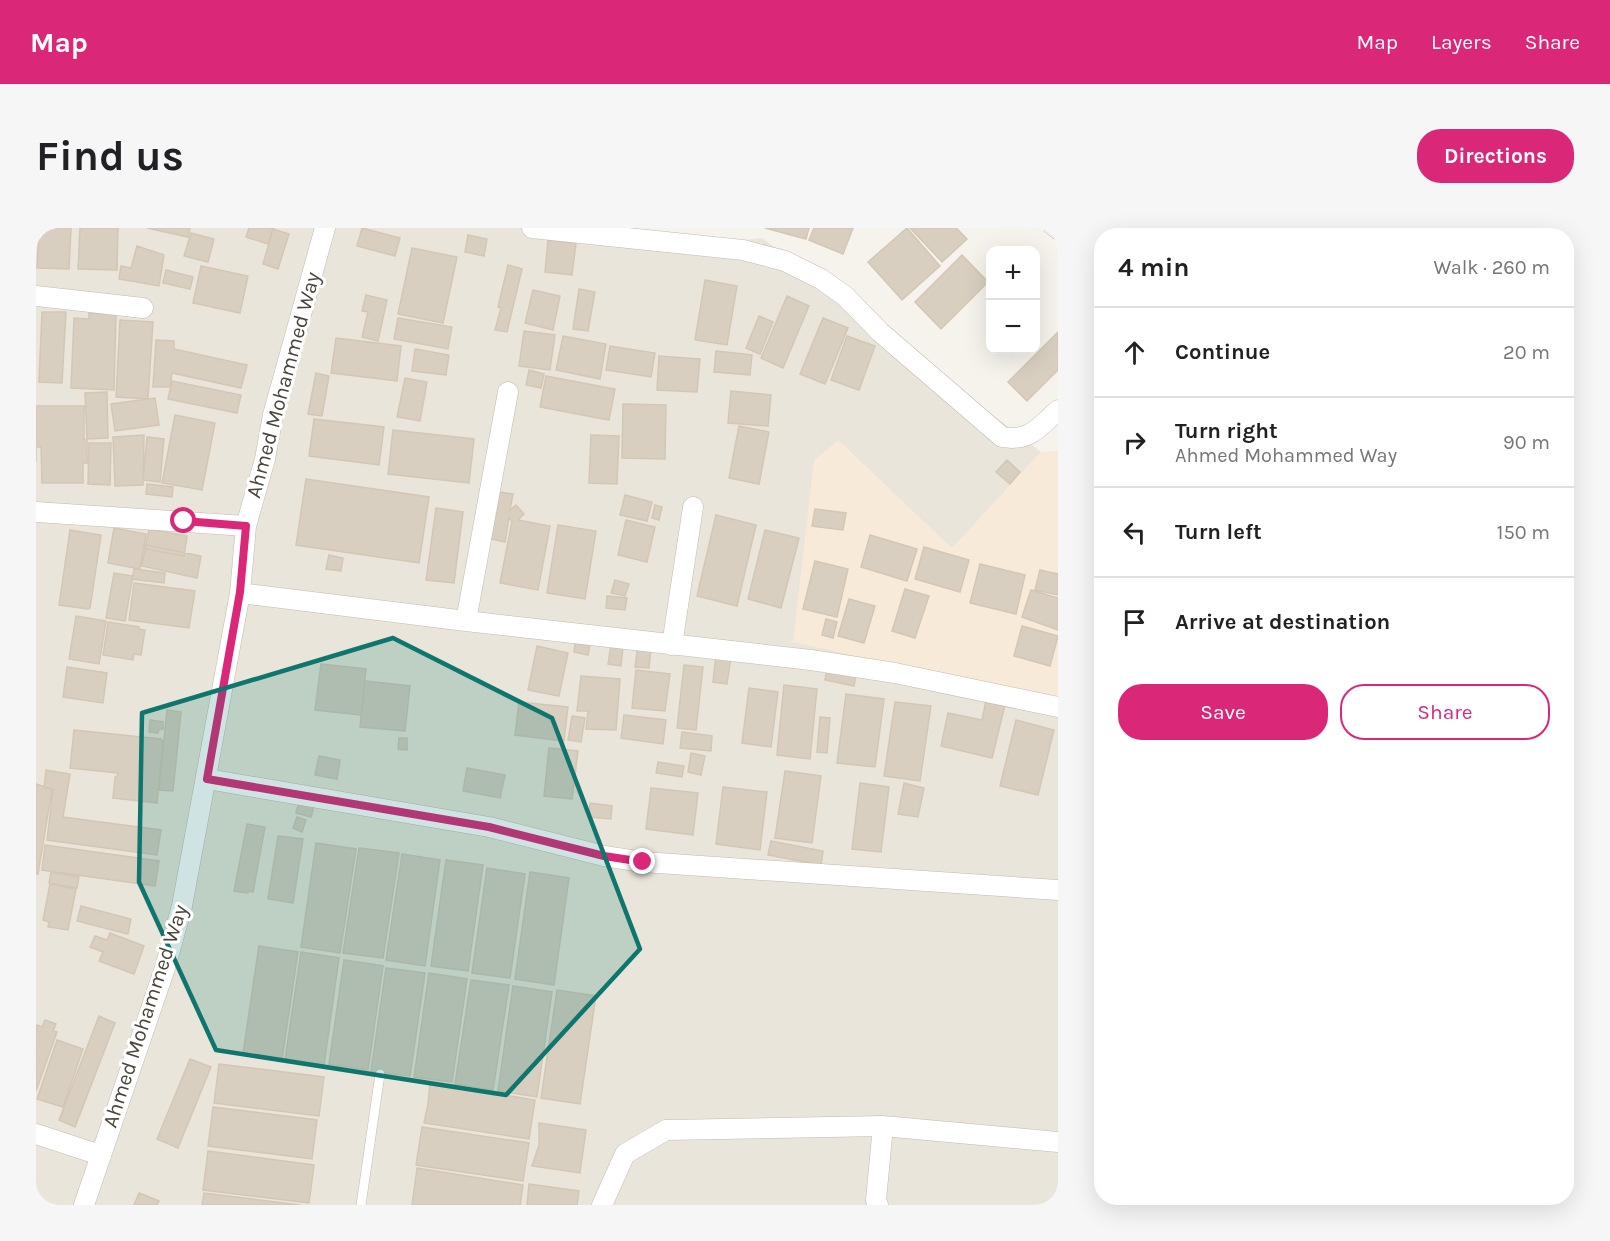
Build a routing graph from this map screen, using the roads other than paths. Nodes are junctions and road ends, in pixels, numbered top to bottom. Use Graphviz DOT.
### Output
graph roads {
  1 [pos="325,228"];
  2 [pos="532,228"];
  3 [pos="1048,228"];
  4 [pos="1058,236"];
  5 [pos="36,296"];
  6 [pos="143,308"];
  7 [pos="508,392"];
  8 [pos="1058,410"];
  9 [pos="693,507"];
  10 [pos="36,512"];
  11 [pos="246,526"];
  12 [pos="240,592"];
  13 [pos="466,621"];
  14 [pos="672,645"];
  15 [pos="1058,707"];
  16 [pos="207,779"];
  17 [pos="1058,890"];
  18 [pos="380,1074"];
  19 [pos="883,1126"];
  20 [pos="36,1134"];
  21 [pos="1058,1142"];
  22 [pos="100,1155"];
  23 [pos="84,1205"];
  24 [pos="361,1205"];
  25 [pos="602,1205"];
  26 [pos="878,1205"];
  1 -- 11 [label="street, Ahmed Mohammed Way"];
  2 -- 8 [label="street"];
  3 -- 4 [label="lane"];
  5 -- 6 [label="street"];
  7 -- 13 [label="street"];
  9 -- 14 [label="street"];
  10 -- 11 [label="street"];
  11 -- 12 [label="street, Ahmed Mohammed Way"];
  12 -- 13 [label="street"];
  12 -- 16 [label="street, Ahmed Mohammed Way"];
  13 -- 14 [label="street"];
  14 -- 15 [label="street"];
  16 -- 17 [label="street"];
  16 -- 22 [label="street, Ahmed Mohammed Way"];
  18 -- 24 [label="lane"];
  19 -- 21 [label="street"];
  19 -- 25 [label="street"];
  19 -- 26 [label="street"];
  20 -- 22 [label="street"];
  22 -- 23 [label="street, Ahmed Mohammed Way"];
}
